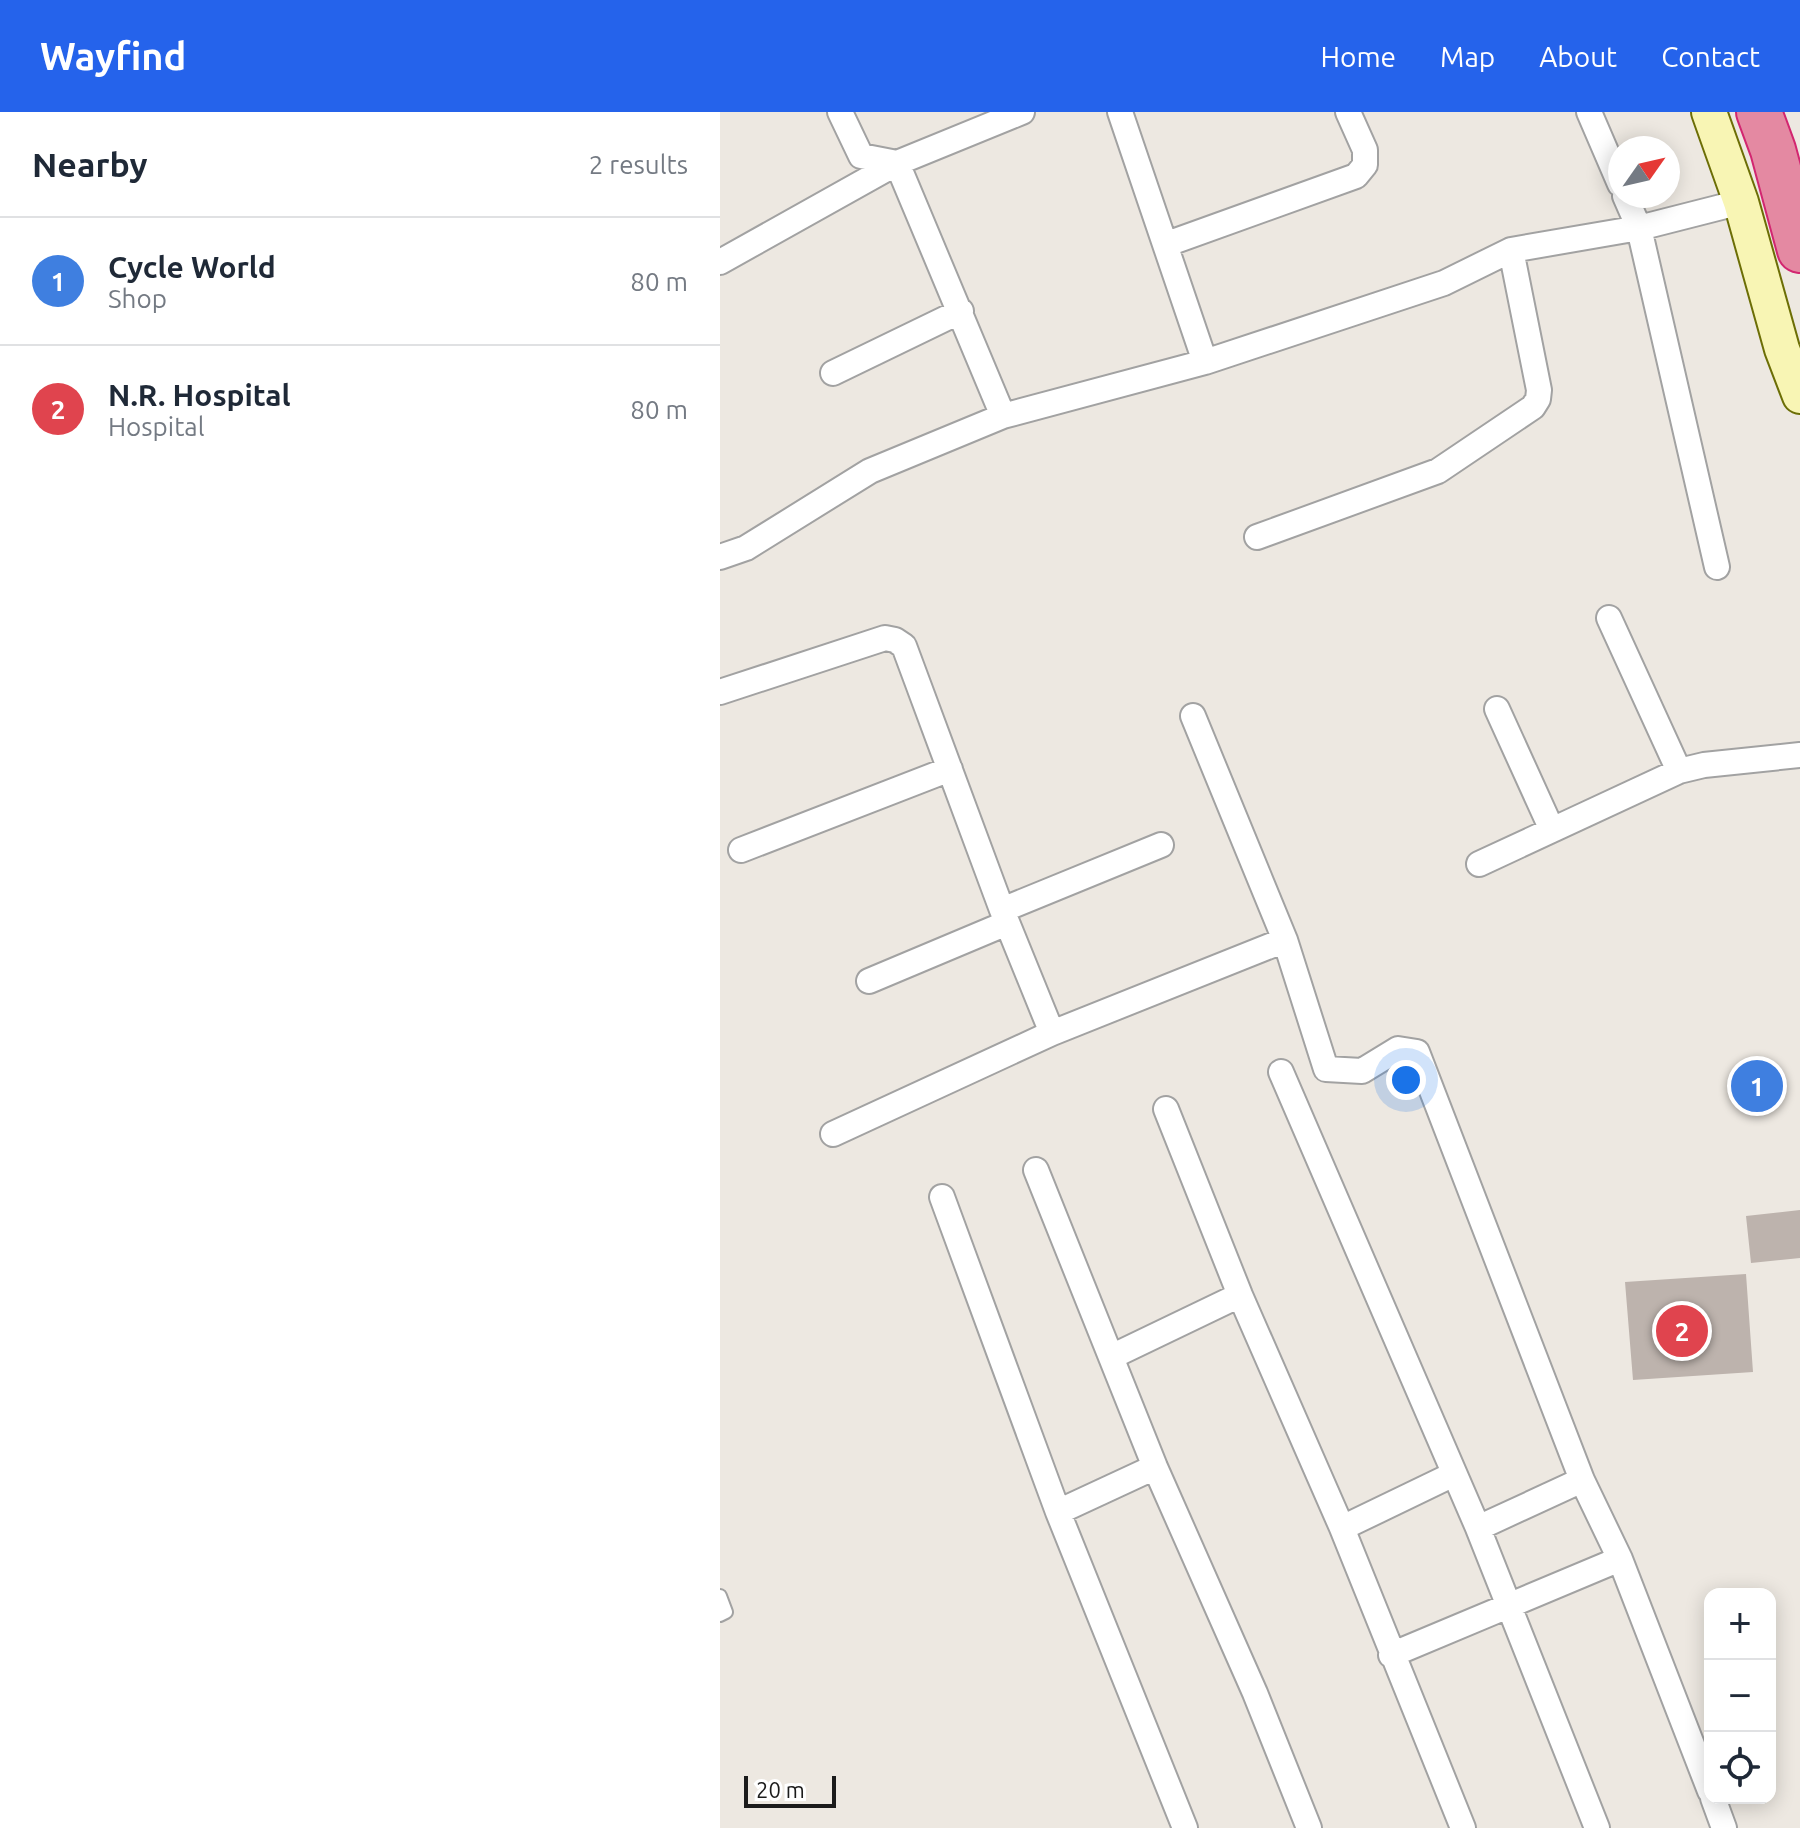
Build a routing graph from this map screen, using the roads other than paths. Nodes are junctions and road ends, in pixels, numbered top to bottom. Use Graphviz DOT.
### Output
graph roads {
  1 [pos="840,112"];
  2 [pos="1022,112"];
  3 [pos="1120,112"];
  4 [pos="1348,112"];
  5 [pos="1589,112"];
  6 [pos="1709,112"];
  7 [pos="1759,112"];
  8 [pos="1608,156"];
  9 [pos="897,163"];
  10 [pos="1741,202"];
  11 [pos="1630,208"];
  12 [pos="1639,228"];
  13 [pos="1167,244"];
  14 [pos="1511,250"];
  15 [pos="1800,250"];
  16 [pos="720,262"];
  17 [pos="961,311"];
  18 [pos="1205,362"];
  19 [pos="833,373"];
  20 [pos="1800,396"];
  21 [pos="1003,416"];
  22 [pos="1257,537"];
  23 [pos="720,557"];
  24 [pos="1717,567"];
  25 [pos="1609,618"];
  26 [pos="720,692"];
  27 [pos="1497,709"];
  28 [pos="1193,716"];
  29 [pos="1800,755"];
  30 [pos="950,769"];
  31 [pos="1679,771"];
  32 [pos="1552,830"];
  33 [pos="1161,845"];
  34 [pos="741,850"];
  35 [pos="1479,864"];
  36 [pos="1004,917"];
  37 [pos="1285,940"];
  38 [pos="869,981"];
  39 [pos="1052,1033"];
  40 [pos="1281,1072"];
  41 [pos="1166,1109"];
  42 [pos="833,1134"];
  43 [pos="1036,1170"];
  44 [pos="942,1197"];
  45 [pos="1240,1295"];
  46 [pos="1111,1357"];
  47 [pos="1155,1467"];
  48 [pos="1454,1474"];
  49 [pos="1582,1480"];
  50 [pos="1058,1512"];
  51 [pos="1342,1528"];
  52 [pos="1478,1528"];
  53 [pos="1620,1559"];
  54 [pos="720,1596"];
  55 [pos="1509,1607"];
  56 [pos="720,1615"];
  57 [pos="1391,1655"];
  58 [pos="1704,1776"];
  59 [pos="1715,1804"];
  60 [pos="1185,1828"];
  61 [pos="1309,1828"];
  62 [pos="1463,1828"];
  63 [pos="1597,1828"];
  64 [pos="1724,1828"];
  1 -- 9 [label="street"];
  2 -- 9 [label="street"];
  3 -- 13 [label="street"];
  4 -- 13 [label="street"];
  5 -- 8 [label="street"];
  6 -- 10 [label="street"];
  7 -- 15 [label="highway"];
  9 -- 16 [label="street"];
  9 -- 17 [label="street"];
  10 -- 12 [label="street"];
  10 -- 20 [label="street"];
  11 -- 12 [label="street"];
  12 -- 14 [label="street"];
  12 -- 24 [label="street"];
  13 -- 18 [label="street"];
  14 -- 18 [label="street"];
  14 -- 22 [label="street"];
  17 -- 19 [label="street"];
  17 -- 21 [label="street"];
  18 -- 21 [label="street"];
  21 -- 23 [label="street"];
  25 -- 31 [label="street"];
  26 -- 30 [label="street"];
  27 -- 32 [label="street"];
  28 -- 37 [label="street"];
  29 -- 31 [label="street"];
  30 -- 34 [label="street"];
  30 -- 36 [label="street"];
  31 -- 32 [label="street"];
  32 -- 35 [label="street"];
  33 -- 36 [label="street"];
  36 -- 38 [label="street"];
  36 -- 39 [label="street"];
  37 -- 39 [label="street"];
  37 -- 49 [label="street"];
  39 -- 42 [label="street"];
  40 -- 48 [label="street"];
  41 -- 45 [label="street"];
  43 -- 46 [label="street"];
  44 -- 50 [label="street"];
  45 -- 46 [label="street"];
  45 -- 51 [label="street"];
  46 -- 47 [label="street"];
  47 -- 50 [label="street"];
  47 -- 61 [label="street"];
  48 -- 51 [label="street"];
  48 -- 52 [label="street"];
  49 -- 52 [label="street"];
  49 -- 53 [label="street"];
  50 -- 60 [label="street"];
  51 -- 57 [label="street"];
  52 -- 55 [label="street"];
  53 -- 55 [label="street"];
  53 -- 58 [label="street"];
  54 -- 56 [label="lane"];
  55 -- 57 [label="street"];
  55 -- 63 [label="street"];
  57 -- 62 [label="street"];
  59 -- 64 [label="street"];
}
